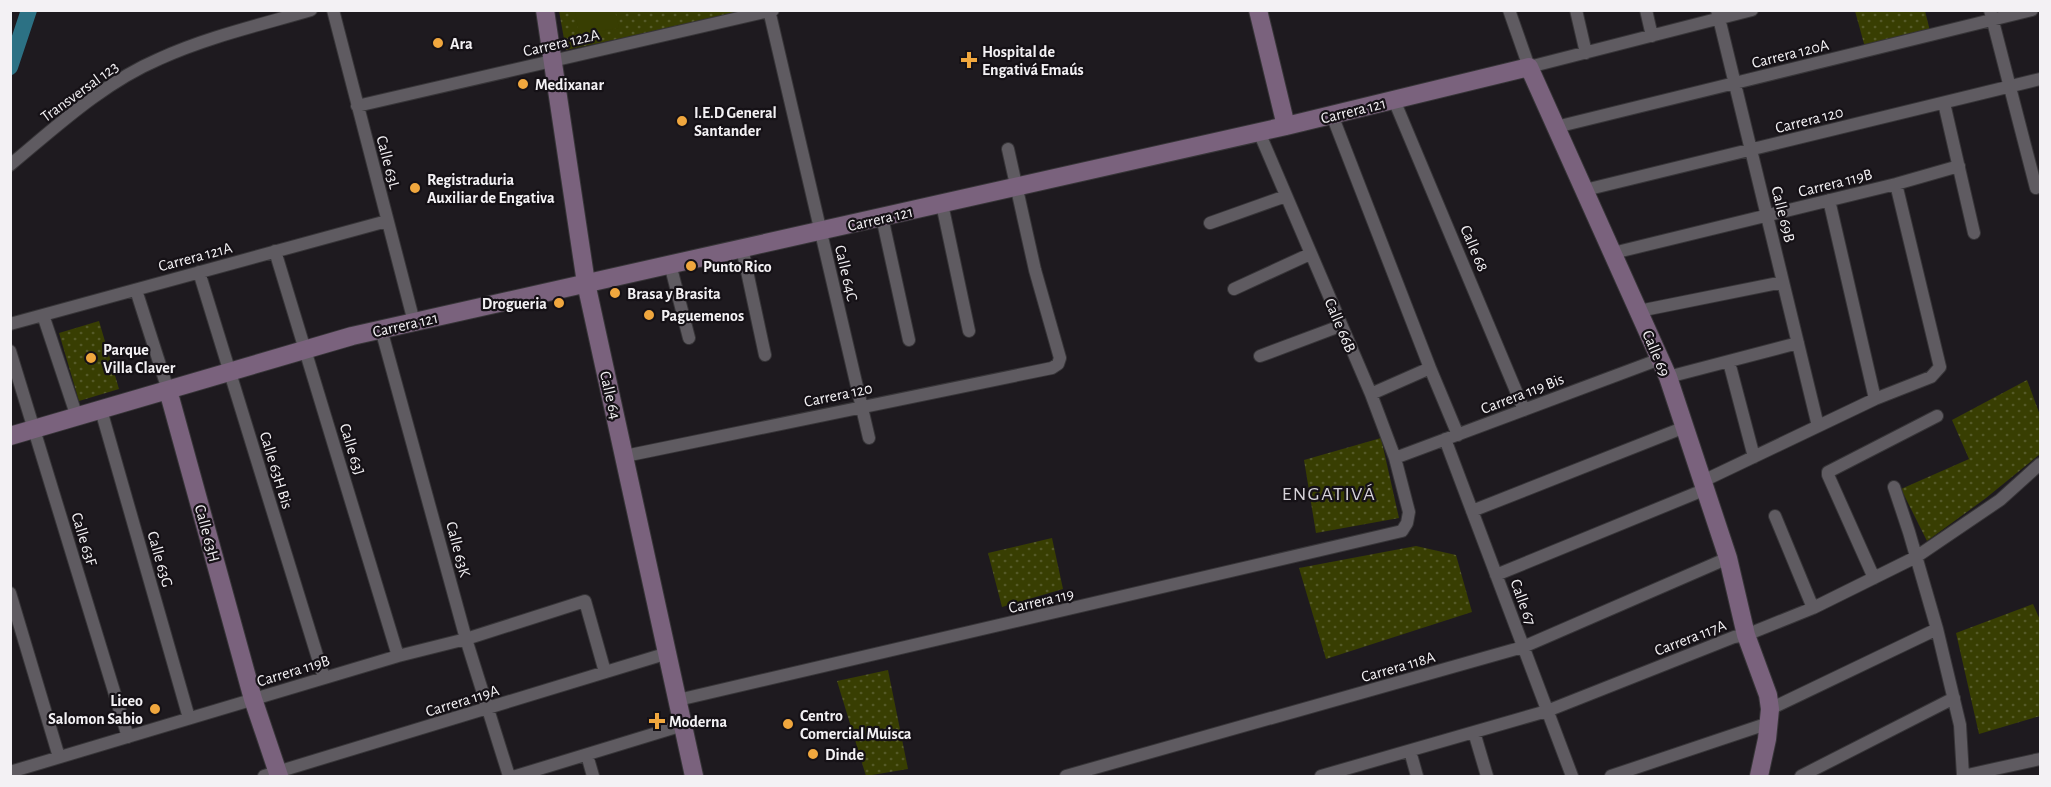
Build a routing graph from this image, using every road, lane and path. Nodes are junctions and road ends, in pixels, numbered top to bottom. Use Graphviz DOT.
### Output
graph roads {
  1 [pos="311,10"];
  2 [pos="333,10"];
  3 [pos="545,10"];
  4 [pos="1258,10"];
  5 [pos="1509,10"];
  6 [pos="1576,10"];
  7 [pos="1646,10"];
  8 [pos="1752,10"];
  9 [pos="2032,10"];
  10 [pos="770,11"];
  11 [pos="1718,15"];
  12 [pos="1991,15"];
  13 [pos="1652,36"];
  14 [pos="1586,53"];
  15 [pos="553,61"];
  16 [pos="1529,67"];
  17 [pos="2040,79"];
  18 [pos="1735,83"];
  19 [pos="2010,87"];
  20 [pos="1394,100"];
  21 [pos="1944,103"];
  22 [pos="357,106"];
  23 [pos="1332,115"];
  24 [pos="1286,126"];
  25 [pos="1556,127"];
  26 [pos="1259,132"];
  27 [pos="1008,149"];
  28 [pos="1751,150"];
  29 [pos="10,165"];
  30 [pos="1959,166"];
  31 [pos="1896,184"];
  32 [pos="1016,187"];
  33 [pos="2036,188"];
  34 [pos="1585,190"];
  35 [pos="1286,196"];
  36 [pos="1829,200"];
  37 [pos="942,204"];
  38 [pos="1767,215"];
  39 [pos="882,217"];
  40 [pos="387,221"];
  41 [pos="1210,223"];
  42 [pos="821,231"];
  43 [pos="1974,233"];
  44 [pos="742,248"];
  45 [pos="275,251"];
  46 [pos="1613,253"];
  47 [pos="1310,254"];
  48 [pos="670,264"];
  49 [pos="199,272"];
  50 [pos="1783,282"];
  51 [pos="586,283"];
  52 [pos="1234,289"];
  53 [pos="136,290"];
  54 [pos="1639,311"];
  55 [pos="43,315"];
  56 [pos="414,322"];
  57 [pos="10,324"];
  58 [pos="1341,326"];
  59 [pos="381,329"];
  60 [pos="969,331"];
  61 [pos="688,338"];
  62 [pos="909,340"];
  63 [pos="1798,343"];
  64 [pos="305,350"];
  65 [pos="10,351"];
  66 [pos="765,355"];
  67 [pos="1260,356"];
  68 [pos="1660,359"];
  69 [pos="1729,362"];
  70 [pos="1430,368"];
  71 [pos="230,372"];
  72 [pos="1668,377"];
  73 [pos="168,390"];
  74 [pos="1371,394"];
  75 [pos="1875,399"];
  76 [pos="862,406"];
  77 [pos="100,410"];
  78 [pos="1524,410"];
  79 [pos="1937,416"];
  80 [pos="77,417"];
  81 [pos="1818,426"];
  82 [pos="1685,427"];
  83 [pos="34,429"];
  84 [pos="1458,435"];
  85 [pos="10,436"];
  86 [pos="869,438"];
  87 [pos="1445,439"];
  88 [pos="625,456"];
  89 [pos="1754,457"];
  90 [pos="1395,458"];
  91 [pos="2040,464"];
  92 [pos="1704,485"];
  93 [pos="1894,487"];
  94 [pos="1472,511"];
  95 [pos="1775,516"];
  96 [pos="1407,523"];
  97 [pos="1916,557"];
  98 [pos="1728,558"];
  99 [pos="1496,575"];
  100 [pos="1874,578"];
  101 [pos="10,594"];
  102 [pos="1813,608"];
  103 [pos="1937,629"];
  104 [pos="1746,635"];
  105 [pos="466,639"];
  106 [pos="1523,647"];
  107 [pos="668,653"];
  108 [pos="398,656"];
  109 [pos="605,672"];
  110 [pos="324,678"];
  111 [pos="1954,698"];
  112 [pos="254,699"];
  113 [pos="678,700"];
  114 [pos="488,709"];
  115 [pos="1547,711"];
  116 [pos="1769,716"];
  117 [pos="189,718"];
  118 [pos="683,724"];
  119 [pos="1474,732"];
  120 [pos="128,737"];
  121 [pos="1410,751"];
  122 [pos="587,755"];
  123 [pos="59,757"];
  124 [pos="2040,759"];
  125 [pos="2012,771"];
  126 [pos="10,772"];
  127 [pos="1342,774"];
  128 [pos="274,775"];
  129 [pos="508,777"];
  130 [pos="516,777"];
  131 [pos="593,777"];
  132 [pos="694,777"];
  133 [pos="1066,777"];
  134 [pos="1321,777"];
  135 [pos="1417,777"];
  136 [pos="1487,777"];
  137 [pos="1572,777"];
  138 [pos="1611,777"];
  139 [pos="1759,777"];
  140 [pos="1801,777"];
  141 [pos="1963,777"];
  1 -- 29 [label="street, Transversal 123"];
  2 -- 22 [label="street, Calle 63L"];
  3 -- 15 [label="street, Calle 64"];
  4 -- 24 [label="street"];
  5 -- 16 [label="street, Calle 69"];
  6 -- 14 [label="street"];
  7 -- 13 [label="street"];
  8 -- 11 [label="street, Carrera 121"];
  9 -- 12 [label="street, Carrera 120A"];
  10 -- 15 [label="street, Carrera 122A"];
  10 -- 42 [label="street, Calle 64C"];
  11 -- 13 [label="street, Carrera 121"];
  11 -- 18 [label="street, Calle 69B"];
  12 -- 18 [label="street, Carrera 120A"];
  12 -- 19 [label="street"];
  13 -- 14 [label="street, Carrera 121"];
  14 -- 16 [label="street, Carrera 121"];
  15 -- 22 [label="street, Carrera 122A"];
  15 -- 51 [label="street, Calle 64"];
  16 -- 20 [label="street, Carrera 121"];
  16 -- 25 [label="street, Calle 69"];
  17 -- 19 [label="street, Carrera 120"];
  18 -- 25 [label="street, Carrera 120A"];
  18 -- 28 [label="street, Calle 69B"];
  19 -- 21 [label="street, Carrera 120"];
  19 -- 33 [label="street"];
  20 -- 23 [label="street, Carrera 121"];
  20 -- 78 [label="street, Calle 68"];
  21 -- 28 [label="street, Carrera 120"];
  21 -- 30 [label="street"];
  22 -- 40 [label="street, Calle 63L"];
  23 -- 24 [label="street, Carrera 121"];
  23 -- 70 [label="street"];
  24 -- 26 [label="street, Carrera 121"];
  25 -- 34 [label="street, Calle 69"];
  26 -- 32 [label="street, Carrera 121"];
  26 -- 35 [label="street, Calle 66B"];
  27 -- 32 [label="street"];
  28 -- 34 [label="street, Carrera 120"];
  28 -- 38 [label="street, Calle 69B"];
  30 -- 31 [label="street, Carrera 119B"];
  30 -- 43 [label="street"];
  31 -- 36 [label="street, Carrera 119B"];
  31 -- 75 [label="street"];
  32 -- 37 [label="street, Carrera 121"];
  32 -- 76 [label="street, Carrera 120"];
  34 -- 46 [label="street, Calle 69"];
  35 -- 41 [label="street"];
  35 -- 47 [label="street, Calle 66B"];
  36 -- 38 [label="street, Carrera 119B"];
  36 -- 75 [label="street"];
  37 -- 39 [label="street, Carrera 121"];
  37 -- 60 [label="street"];
  38 -- 46 [label="street, Carrera 119B"];
  38 -- 50 [label="street, Calle 69B"];
  39 -- 42 [label="street, Carrera 121"];
  39 -- 62 [label="street"];
  40 -- 45 [label="street, Carrera 121A"];
  40 -- 56 [label="street, Calle 63L"];
  42 -- 44 [label="street, Carrera 121"];
  42 -- 76 [label="street, Calle 64C"];
  44 -- 48 [label="street, Carrera 121"];
  44 -- 66 [label="street"];
  45 -- 49 [label="street, Carrera 121A"];
  45 -- 64 [label="street, Calle 63J"];
  46 -- 54 [label="street, Calle 69"];
  47 -- 52 [label="street"];
  47 -- 58 [label="street, Calle 66B"];
  48 -- 51 [label="street, Carrera 121"];
  48 -- 61 [label="street"];
  49 -- 53 [label="street, Carrera 121A"];
  49 -- 71 [label="street, Calle 63H Bis"];
  50 -- 54 [label="street"];
  50 -- 63 [label="street, Calle 69B"];
  51 -- 56 [label="street, Carrera 121"];
  51 -- 88 [label="street, Calle 64"];
  53 -- 55 [label="street, Carrera 121A"];
  53 -- 73 [label="street, Calle 63H"];
  54 -- 68 [label="street, Calle 69"];
  55 -- 57 [label="street, Carrera 121A"];
  55 -- 80 [label="street"];
  56 -- 59 [label="street, Carrera 121"];
  58 -- 67 [label="street"];
  58 -- 74 [label="street, Calle 66B"];
  59 -- 64 [label="street, Carrera 121"];
  59 -- 105 [label="street, Calle 63K"];
  63 -- 69 [label="street"];
  63 -- 81 [label="street, Calle 69B"];
  64 -- 71 [label="street, Carrera 121"];
  64 -- 108 [label="street, Calle 63J"];
  65 -- 83 [label="street, Calle 63F"];
  68 -- 72 [label="street, Calle 69"];
  68 -- 78 [label="street, Carrera 119 Bis"];
  69 -- 72 [label="street"];
  69 -- 89 [label="street"];
  70 -- 74 [label="street"];
  70 -- 84 [label="street"];
  71 -- 73 [label="street, Carrera 121"];
  71 -- 110 [label="street, Calle 63H Bis"];
  72 -- 82 [label="street, Calle 69"];
  73 -- 77 [label="street, Carrera 121"];
  73 -- 112 [label="street, Calle 63H"];
  74 -- 90 [label="street, Calle 66B"];
  75 -- 81 [label="street"];
  76 -- 86 [label="street, Calle 64C"];
  76 -- 88 [label="street, Carrera 120"];
  77 -- 80 [label="street, Carrera 121"];
  77 -- 117 [label="street, Calle 63G"];
  78 -- 84 [label="street, Carrera 119 Bis"];
  79 -- 100 [label="street"];
  80 -- 83 [label="street, Carrera 121"];
  81 -- 89 [label="street"];
  82 -- 92 [label="street, Calle 69"];
  82 -- 94 [label="street"];
  83 -- 85 [label="street, Carrera 121"];
  83 -- 120 [label="street, Calle 63F"];
  84 -- 87 [label="street, Carrera 119 Bis"];
  87 -- 90 [label="street, Carrera 119 Bis"];
  87 -- 94 [label="street, Calle 67"];
  88 -- 107 [label="street, Calle 64"];
  89 -- 92 [label="street"];
  90 -- 96 [label="street, Calle 66B"];
  91 -- 97 [label="street, Carrera 117A"];
  92 -- 98 [label="street, Calle 69"];
  92 -- 99 [label="street"];
  93 -- 97 [label="street"];
  94 -- 99 [label="street, Calle 67"];
  95 -- 102 [label="street"];
  96 -- 113 [label="street, Carrera 119"];
  97 -- 100 [label="street, Carrera 117A"];
  97 -- 103 [label="street"];
  98 -- 104 [label="street, Calle 69"];
  98 -- 106 [label="street, Carrera 118A"];
  99 -- 106 [label="street, Calle 67"];
  100 -- 102 [label="street, Carrera 117A"];
  101 -- 123 [label="street"];
  102 -- 104 [label="street, Carrera 117A"];
  103 -- 111 [label="street"];
  103 -- 116 [label="street"];
  104 -- 115 [label="street, Carrera 117A"];
  104 -- 116 [label="street, Calle 69"];
  105 -- 108 [label="street, Carrera 119B"];
  105 -- 109 [label="street, Carrera 119B"];
  105 -- 114 [label="street, Calle 63K"];
  106 -- 115 [label="street, Calle 67"];
  106 -- 133 [label="street, Carrera 118A"];
  107 -- 109 [label="street, Carrera 119A"];
  107 -- 113 [label="street, Calle 64"];
  108 -- 110 [label="street, Carrera 119B"];
  109 -- 114 [label="street, Carrera 119A"];
  110 -- 112 [label="street, Carrera 119B"];
  111 -- 140 [label="street"];
  111 -- 141 [label="street"];
  112 -- 117 [label="street, Carrera 119B"];
  112 -- 128 [label="street, Calle 63H"];
  113 -- 118 [label="street, Calle 64"];
  114 -- 128 [label="street, Carrera 119A"];
  114 -- 129 [label="street, Calle 63K"];
  115 -- 119 [label="street, Carrera 117A"];
  115 -- 137 [label="street, Calle 67"];
  116 -- 138 [label="street"];
  116 -- 139 [label="street"];
  117 -- 120 [label="street, Carrera 119B"];
  118 -- 122 [label="street"];
  118 -- 132 [label="street, Calle 64"];
  119 -- 121 [label="street, Carrera 117A"];
  119 -- 136 [label="street"];
  120 -- 123 [label="street, Carrera 119B"];
  121 -- 127 [label="street, Carrera 117A"];
  121 -- 135 [label="street"];
  122 -- 130 [label="street"];
  122 -- 131 [label="street"];
  123 -- 126 [label="street, Carrera 119B"];
  124 -- 125 [label="street"];
  125 -- 141 [label="street"];
  127 -- 134 [label="street, Carrera 117A"];
}
